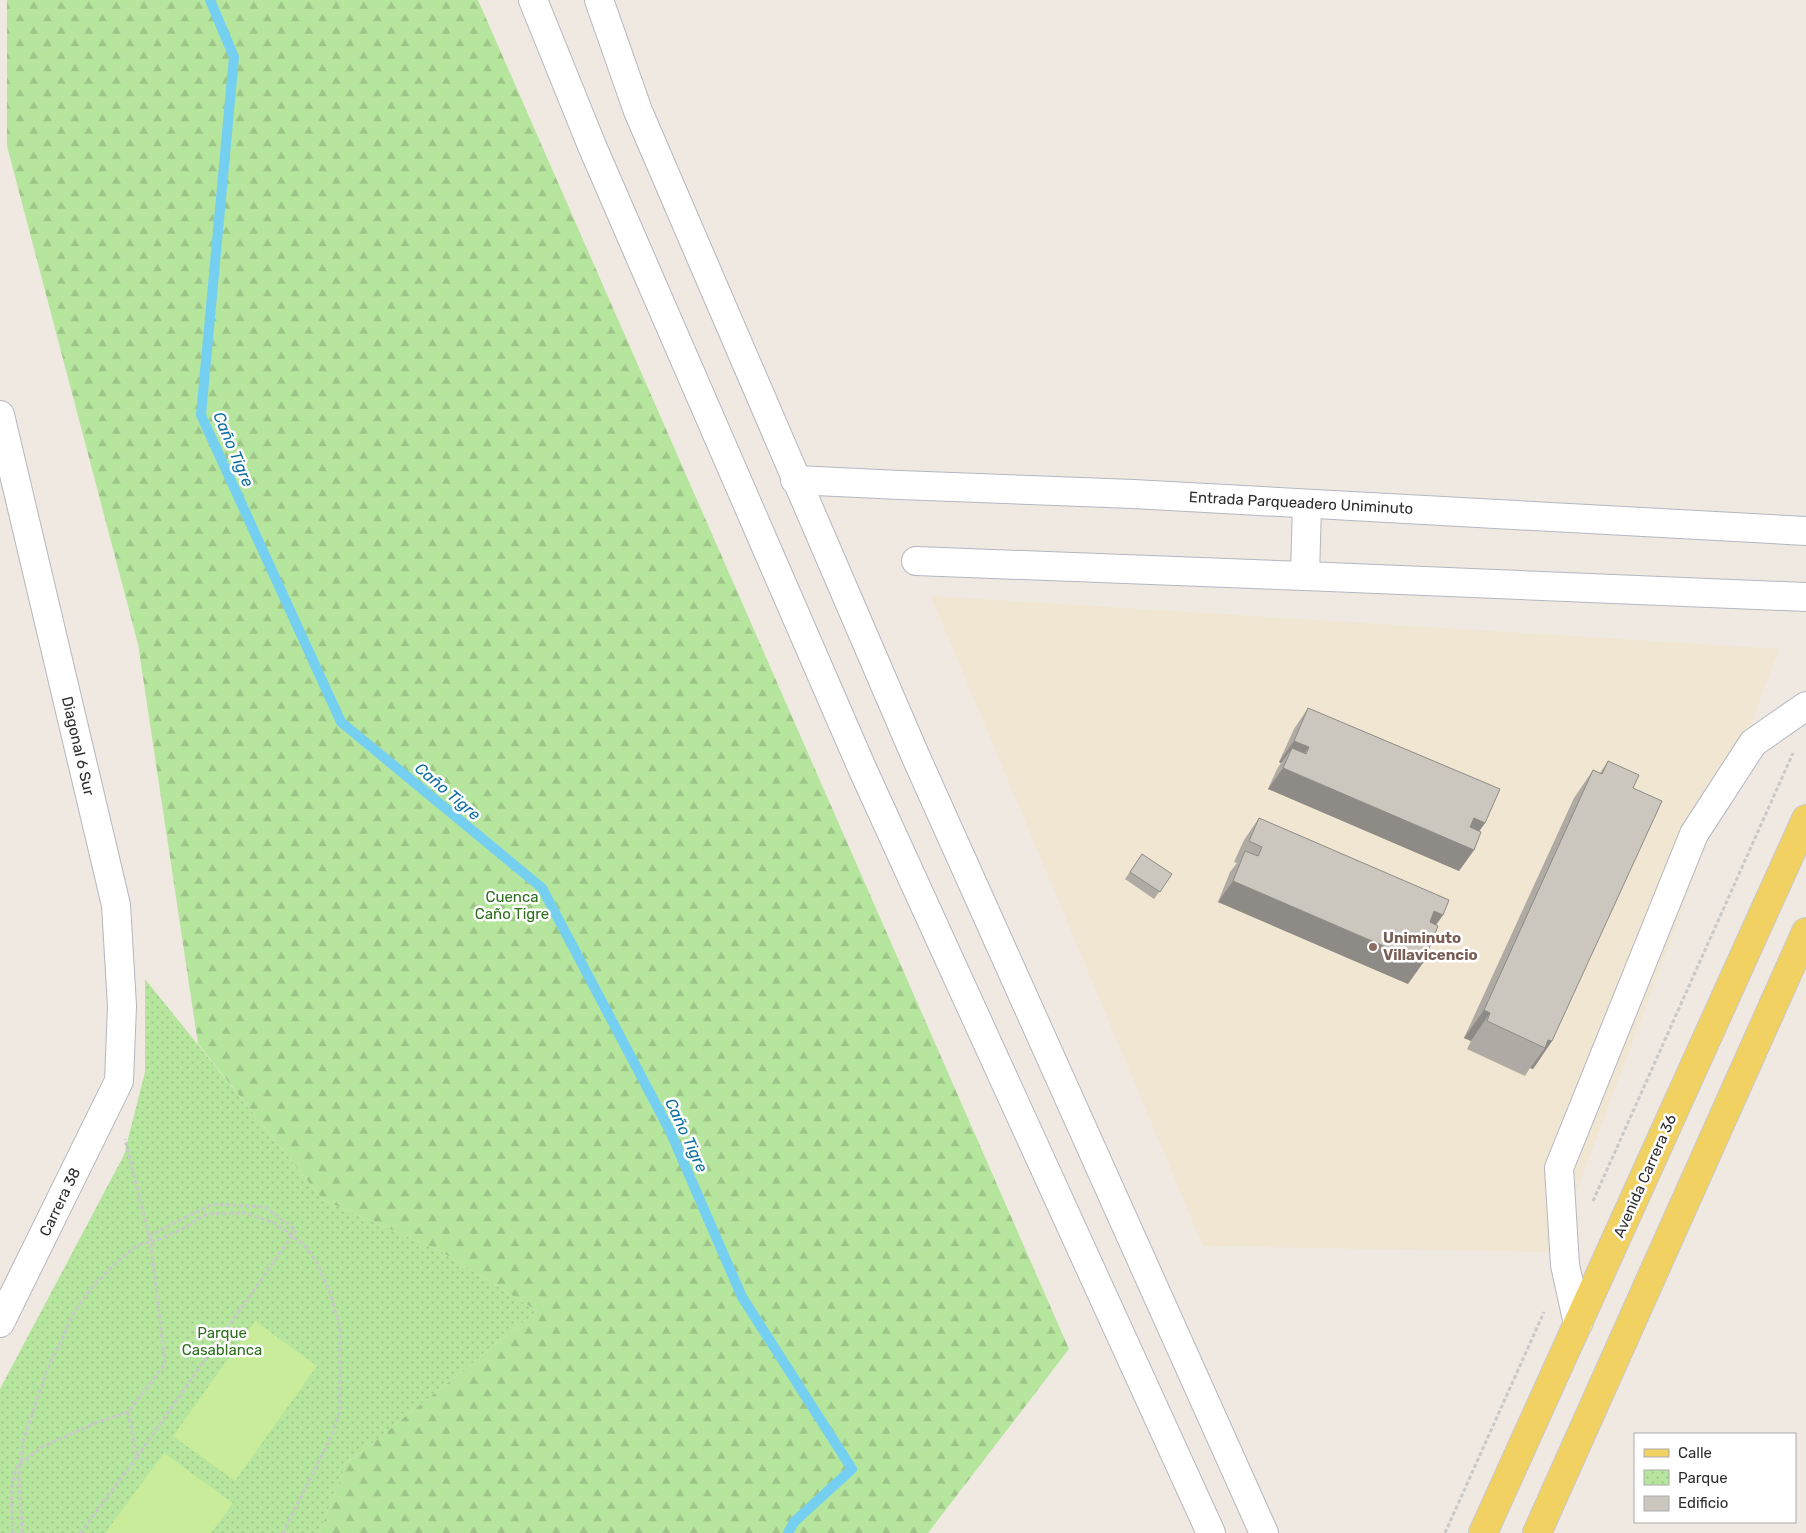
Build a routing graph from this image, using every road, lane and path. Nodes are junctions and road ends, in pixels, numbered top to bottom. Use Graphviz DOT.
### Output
graph roads {
  1 [pos="533,0"];
  2 [pos="599,0"];
  3 [pos="0,415"];
  4 [pos="795,480"];
  5 [pos="1307,504"];
  6 [pos="1806,532"];
  7 [pos="916,561"];
  8 [pos="1305,576"];
  9 [pos="1806,597"];
  10 [pos="1806,706"];
  11 [pos="1794,751"];
  12 [pos="1806,819"];
  13 [pos="1806,932"];
  14 [pos="119,1081"];
  15 [pos="125,1137"];
  16 [pos="1593,1202"];
  17 [pos="149,1236"];
  18 [pos="292,1236"];
  19 [pos="151,1242"];
  20 [pos="1545,1310"];
  21 [pos="0,1322"];
  22 [pos="1578,1324"];
  23 [pos="128,1412"];
  24 [pos="137,1457"];
  25 [pos="20,1464"];
  26 [pos="13,1533"];
  27 [pos="22,1533"];
  28 [pos="80,1533"];
  29 [pos="283,1533"];
  30 [pos="1211,1533"];
  31 [pos="1264,1533"];
  32 [pos="1445,1533"];
  33 [pos="1483,1533"];
  34 [pos="1537,1533"];
  1 -- 30 [label="street"];
  2 -- 4 [label="street"];
  3 -- 14 [label="street, Diagonal 6 Sur"];
  4 -- 5 [label="street, Entrada Parqueadero Uniminuto"];
  4 -- 31 [label="street"];
  5 -- 6 [label="street, Entrada Parqueadero Uniminuto"];
  5 -- 8 [label="street"];
  7 -- 8 [label="street"];
  8 -- 9 [label="street"];
  10 -- 22 [label="street"];
  11 -- 16 [label="path"];
  12 -- 22 [label="main road, Avenida Carrera 36"];
  13 -- 34 [label="main road"];
  14 -- 21 [label="street, Carrera 38"];
  15 -- 17 [label="path"];
  17 -- 18 [label="path"];
  17 -- 19 [label="path"];
  18 -- 19 [label="path"];
  18 -- 24 [label="path"];
  18 -- 29 [label="path"];
  19 -- 23 [label="path"];
  19 -- 25 [label="path"];
  20 -- 32 [label="path"];
  22 -- 33 [label="main road, Avenida Carrera 36"];
  23 -- 24 [label="path"];
  23 -- 25 [label="path"];
  24 -- 28 [label="path"];
  25 -- 26 [label="path"];
  25 -- 27 [label="path"];
}
